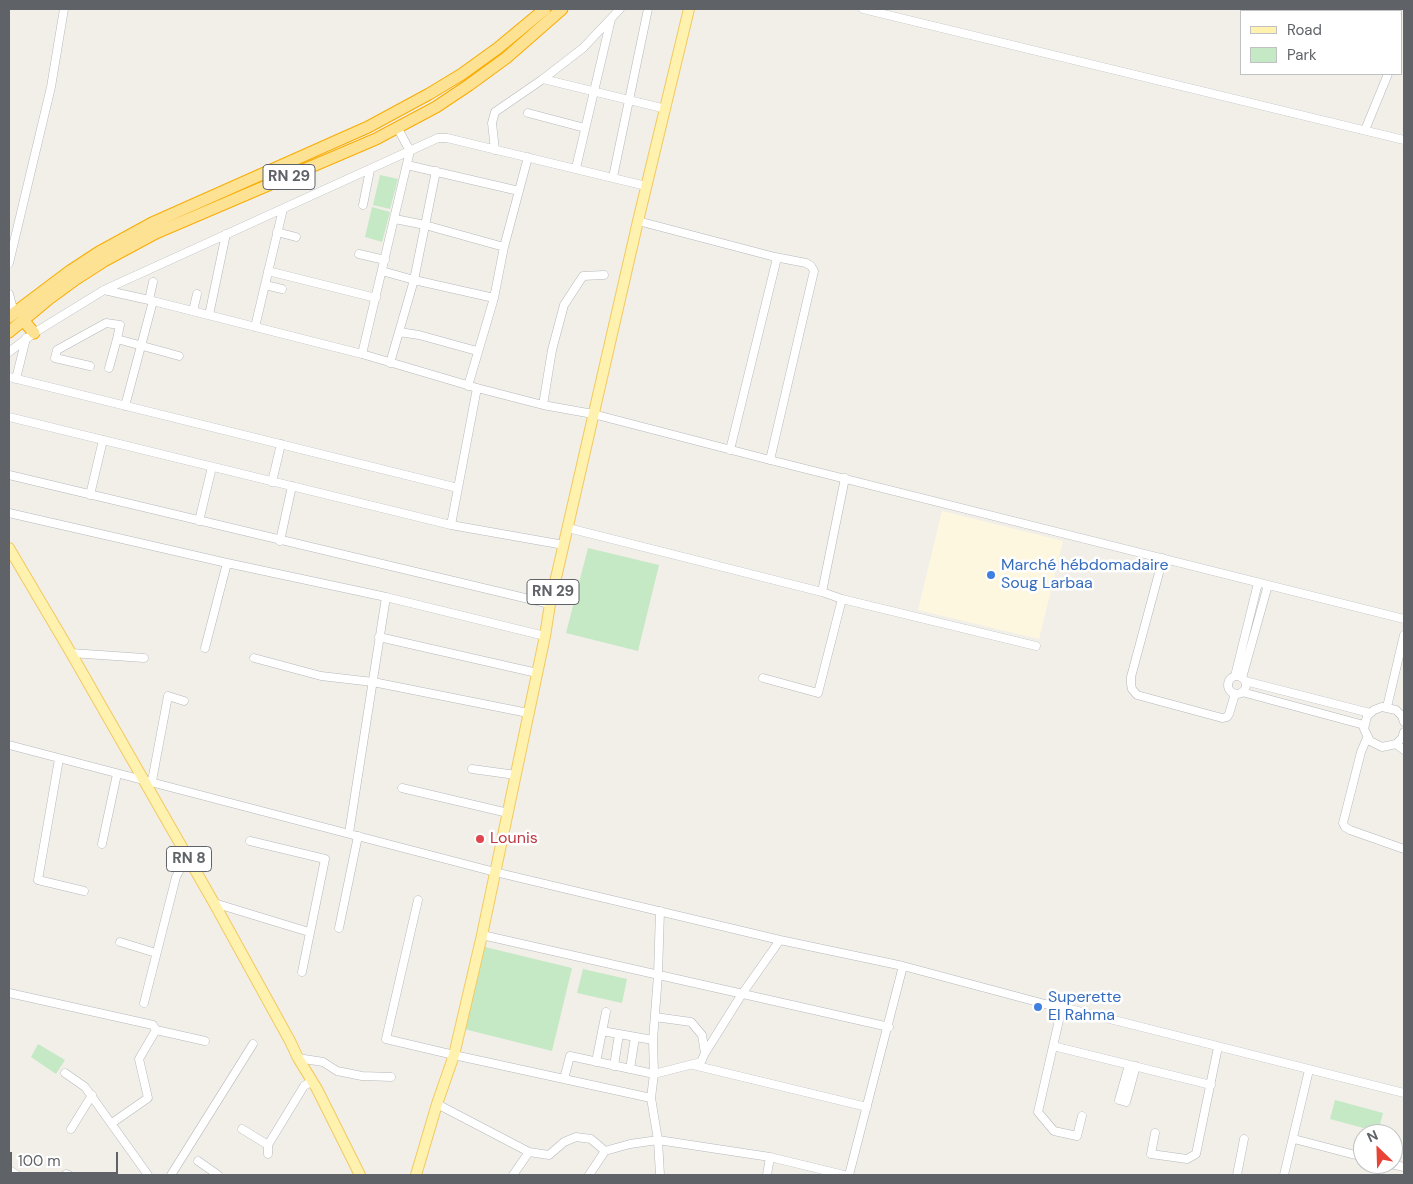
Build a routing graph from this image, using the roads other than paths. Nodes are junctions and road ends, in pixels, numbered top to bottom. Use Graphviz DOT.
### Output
graph roads {
  1 [pos="64,9"];
  2 [pos="545,9"];
  3 [pos="562,9"];
  4 [pos="620,9"];
  5 [pos="648,9"];
  6 [pos="689,9"];
  7 [pos="863,9"];
  8 [pos="611,18"];
  9 [pos="1388,75"];
  10 [pos="544,79"];
  11 [pos="594,92"];
  12 [pos="629,100"];
  13 [pos="666,109"];
  14 [pos="528,113"];
  15 [pos="397,127"];
  16 [pos="585,128"];
  17 [pos="1365,130"];
  18 [pos="1404,140"];
  19 [pos="495,150"];
  20 [pos="410,151"];
  21 [pos="528,157"];
  22 [pos="407,165"];
  23 [pos="576,168"];
  24 [pos="370,170"];
  25 [pos="436,171"];
  26 [pos="613,177"];
  27 [pos="646,186"];
  28 [pos="519,191"];
  29 [pos="363,205"];
  30 [pos="283,209"];
  31 [pos="395,219"];
  32 [pos="638,221"];
  33 [pos="425,225"];
  34 [pos="277,232"];
  35 [pos="226,234"];
  36 [pos="296,237"];
  37 [pos="504,248"];
  38 [pos="359,254"];
  39 [pos="775,257"];
  40 [pos="385,260"];
  41 [pos="9,263"];
  42 [pos="268,271"];
  43 [pos="382,271"];
  44 [pos="604,275"];
  45 [pos="414,280"];
  46 [pos="153,282"];
  47 [pos="265,285"];
  48 [pos="282,289"];
  49 [pos="104,290"];
  50 [pos="9,294"];
  51 [pos="197,294"];
  52 [pos="376,298"];
  53 [pos="494,298"];
  54 [pos="151,301"];
  55 [pos="193,311"];
  56 [pos="208,315"];
  57 [pos="15,317"];
  58 [pos="255,327"];
  59 [pos="9,332"];
  60 [pos="399,332"];
  61 [pos="30,336"];
  62 [pos="117,339"];
  63 [pos="142,345"];
  64 [pos="477,351"];
  65 [pos="9,352"];
  66 [pos="362,354"];
  67 [pos="179,356"];
  68 [pos="390,363"];
  69 [pos="90,366"];
  70 [pos="109,368"];
  71 [pos="13,378"];
  72 [pos="468,386"];
  73 [pos="477,388"];
  74 [pos="543,405"];
  75 [pos="125,406"];
  76 [pos="593,414"];
  77 [pos="9,417"];
  78 [pos="103,440"];
  79 [pos="281,444"];
  80 [pos="730,450"];
  81 [pos="770,460"];
  82 [pos="212,467"];
  83 [pos="9,476"];
  84 [pos="845,478"];
  85 [pos="272,482"];
  86 [pos="292,486"];
  87 [pos="458,488"];
  88 [pos="90,495"];
  89 [pos="9,513"];
  90 [pos="199,522"];
  91 [pos="451,525"];
  92 [pos="568,528"];
  93 [pos="280,541"];
  94 [pos="564,545"];
  95 [pos="9,548"];
  96 [pos="1163,558"];
  97 [pos="227,563"];
  98 [pos="1258,582"];
  99 [pos="1268,585"];
  100 [pos="822,592"];
  101 [pos="386,597"];
  102 [pos="842,598"];
  103 [pos="550,604"];
  104 [pos="1404,620"];
  105 [pos="1404,635"];
  106 [pos="545,636"];
  107 [pos="379,637"];
  108 [pos="1036,646"];
  109 [pos="205,648"];
  110 [pos="71,653"];
  111 [pos="144,658"];
  112 [pos="254,658"];
  113 [pos="537,673"];
  114 [pos="763,678"];
  115 [pos="1241,679"];
  116 [pos="373,682"];
  117 [pos="1238,693"];
  118 [pos="184,701"];
  119 [pos="1387,707"];
  120 [pos="528,713"];
  121 [pos="1370,713"];
  122 [pos="1404,722"];
  123 [pos="1364,725"];
  124 [pos="1404,732"];
  125 [pos="1367,738"];
  126 [pos="1396,744"];
  127 [pos="9,745"];
  128 [pos="1404,750"];
  129 [pos="60,759"];
  130 [pos="472,769"];
  131 [pos="116,774"];
  132 [pos="516,775"];
  133 [pos="148,781"];
  134 [pos="402,788"];
  135 [pos="508,813"];
  136 [pos="349,833"];
  137 [pos="358,836"];
  138 [pos="250,841"];
  139 [pos="102,844"];
  140 [pos="1404,849"];
  141 [pos="187,856"];
  142 [pos="496,872"];
  143 [pos="84,891"];
  144 [pos="418,900"];
  145 [pos="214,903"];
  146 [pos="660,911"];
  147 [pos="339,928"];
  148 [pos="309,932"];
  149 [pos="482,935"];
  150 [pos="780,940"];
  151 [pos="120,942"];
  152 [pos="156,953"];
  153 [pos="903,966"];
  154 [pos="302,972"];
  155 [pos="658,975"];
  156 [pos="9,994"];
  157 [pos="742,994"];
  158 [pos="144,1003"];
  159 [pos="1062,1006"];
  160 [pos="606,1012"];
  161 [pos="655,1017"];
  162 [pos="889,1027"];
  163 [pos="156,1030"];
  164 [pos="602,1031"];
  165 [pos="619,1034"];
  166 [pos="636,1037"];
  167 [pos="653,1040"];
  168 [pos="205,1041"];
  169 [pos="252,1044"];
  170 [pos="1053,1046"];
  171 [pos="1218,1047"];
  172 [pos="705,1053"];
  173 [pos="454,1055"];
  174 [pos="298,1058"];
  175 [pos="596,1062"];
  176 [pos="693,1065"];
  177 [pos="614,1066"];
  178 [pos="630,1069"];
  179 [pos="1309,1070"];
  180 [pos="65,1073"];
  181 [pos="654,1074"];
  182 [pos="391,1077"];
  183 [pos="564,1079"];
  184 [pos="312,1081"];
  185 [pos="1211,1085"];
  186 [pos="1404,1093"];
  187 [pos="92,1095"];
  188 [pos="651,1098"];
  189 [pos="437,1104"];
  190 [pos="866,1108"];
  191 [pos="1082,1116"];
  192 [pos="112,1123"];
  193 [pos="71,1129"];
  194 [pos="242,1129"];
  195 [pos="1154,1133"];
  196 [pos="1294,1139"];
  197 [pos="658,1140"];
  198 [pos="1244,1140"];
  199 [pos="268,1145"];
  200 [pos="605,1151"];
  201 [pos="529,1152"];
  202 [pos="268,1154"];
  203 [pos="1353,1154"];
  204 [pos="770,1157"];
  205 [pos="198,1161"];
  206 [pos="9,1170"];
  207 [pos="17,1175"];
  208 [pos="148,1175"];
  209 [pos="171,1175"];
  210 [pos="218,1175"];
  211 [pos="360,1175"];
  212 [pos="416,1175"];
  213 [pos="513,1175"];
  214 [pos="589,1175"];
  215 [pos="660,1175"];
  216 [pos="767,1175"];
  217 [pos="844,1175"];
  218 [pos="849,1175"];
  219 [pos="1237,1175"];
  220 [pos="1284,1175"];
  1 -- 41 [label="street"];
  2 -- 57 [label="highway, RN 29"];
  3 -- 15 [label="highway, RN 29"];
  4 -- 8 [label="street"];
  5 -- 12 [label="street"];
  6 -- 13 [label="main road, RN 29"];
  7 -- 17 [label="street"];
  8 -- 10 [label="street"];
  8 -- 11 [label="street"];
  9 -- 17 [label="street"];
  10 -- 11 [label="street"];
  10 -- 19 [label="street"];
  11 -- 12 [label="street"];
  11 -- 16 [label="street"];
  12 -- 13 [label="street"];
  12 -- 26 [label="street"];
  13 -- 27 [label="main road, RN 29"];
  14 -- 16 [label="street"];
  15 -- 20 [label="street"];
  15 -- 57 [label="highway, RN 29"];
  16 -- 23 [label="street"];
  17 -- 18 [label="street"];
  19 -- 20 [label="street"];
  19 -- 21 [label="street"];
  20 -- 22 [label="street"];
  20 -- 24 [label="street"];
  21 -- 23 [label="street"];
  21 -- 28 [label="street"];
  22 -- 25 [label="street"];
  22 -- 31 [label="street"];
  23 -- 26 [label="street"];
  24 -- 29 [label="street"];
  24 -- 30 [label="street"];
  25 -- 28 [label="street"];
  25 -- 33 [label="street"];
  26 -- 27 [label="street"];
  27 -- 32 [label="main road, RN 29"];
  28 -- 37 [label="street"];
  30 -- 34 [label="street"];
  30 -- 35 [label="street"];
  31 -- 33 [label="street"];
  31 -- 40 [label="street"];
  32 -- 39 [label="street"];
  32 -- 76 [label="main road, RN 29"];
  33 -- 37 [label="street"];
  33 -- 45 [label="street"];
  34 -- 36 [label="street"];
  34 -- 42 [label="street"];
  35 -- 49 [label="street"];
  35 -- 56 [label="street"];
  37 -- 53 [label="street"];
  38 -- 40 [label="street"];
  39 -- 80 [label="street"];
  39 -- 81 [label="street"];
  40 -- 43 [label="street"];
  42 -- 47 [label="street"];
  42 -- 52 [label="street"];
  43 -- 45 [label="street"];
  43 -- 52 [label="street"];
  44 -- 74 [label="street"];
  45 -- 53 [label="street"];
  45 -- 60 [label="street"];
  46 -- 54 [label="street"];
  47 -- 48 [label="street"];
  47 -- 58 [label="street"];
  49 -- 54 [label="street"];
  49 -- 61 [label="street"];
  50 -- 57 [label="street"];
  51 -- 55 [label="street"];
  52 -- 66 [label="street"];
  53 -- 64 [label="street"];
  54 -- 55 [label="street"];
  54 -- 63 [label="street"];
  55 -- 56 [label="street"];
  56 -- 58 [label="street"];
  57 -- 59 [label="highway, RN 29"];
  57 -- 61 [label="highway"];
  58 -- 66 [label="street"];
  60 -- 64 [label="street"];
  60 -- 68 [label="street"];
  61 -- 65 [label="street"];
  61 -- 71 [label="street"];
  62 -- 63 [label="street"];
  62 -- 69 [label="street"];
  62 -- 70 [label="street"];
  63 -- 67 [label="street"];
  63 -- 75 [label="street"];
  64 -- 72 [label="street"];
  66 -- 68 [label="street"];
  68 -- 72 [label="street"];
  71 -- 75 [label="street"];
  72 -- 73 [label="street"];
  73 -- 74 [label="street"];
  73 -- 87 [label="street"];
  74 -- 76 [label="street"];
  75 -- 79 [label="street"];
  76 -- 80 [label="street"];
  76 -- 92 [label="main road, RN 29"];
  77 -- 78 [label="street"];
  78 -- 82 [label="street"];
  78 -- 88 [label="street"];
  79 -- 85 [label="street"];
  79 -- 87 [label="street"];
  80 -- 81 [label="street"];
  81 -- 84 [label="street"];
  82 -- 85 [label="street"];
  82 -- 90 [label="street"];
  83 -- 88 [label="street"];
  84 -- 96 [label="street"];
  84 -- 100 [label="street"];
  85 -- 86 [label="street"];
  86 -- 91 [label="street"];
  86 -- 93 [label="street"];
  87 -- 91 [label="street"];
  88 -- 90 [label="street"];
  89 -- 97 [label="street"];
  90 -- 93 [label="street"];
  91 -- 94 [label="street"];
  92 -- 94 [label="main road, RN 29"];
  92 -- 100 [label="street"];
  93 -- 103 [label="street"];
  94 -- 103 [label="main road, RN 29"];
  95 -- 110 [label="main road, RN 8"];
  96 -- 98 [label="street"];
  96 -- 117 [label="street"];
  97 -- 101 [label="street"];
  97 -- 109 [label="street"];
  98 -- 99 [label="street"];
  98 -- 115 [label="street"];
  99 -- 104 [label="street"];
  99 -- 115 [label="street"];
  100 -- 102 [label="street"];
  101 -- 106 [label="street"];
  101 -- 107 [label="street"];
  102 -- 108 [label="street"];
  102 -- 114 [label="street"];
  103 -- 106 [label="main road, RN 29"];
  105 -- 119 [label="street"];
  106 -- 113 [label="main road, RN 29"];
  107 -- 113 [label="street"];
  107 -- 116 [label="street"];
  110 -- 111 [label="street"];
  110 -- 133 [label="main road, RN 8"];
  112 -- 116 [label="street"];
  113 -- 120 [label="main road, RN 29"];
  115 -- 117 [label="street"];
  115 -- 117 [label="street"];
  115 -- 121 [label="street"];
  116 -- 120 [label="street"];
  116 -- 136 [label="street"];
  117 -- 123 [label="street"];
  118 -- 133 [label="street"];
  119 -- 121 [label="street"];
  119 -- 122 [label="street"];
  120 -- 132 [label="main road, RN 29"];
  121 -- 123 [label="street"];
  123 -- 125 [label="street"];
  124 -- 126 [label="street"];
  125 -- 126 [label="street"];
  125 -- 140 [label="street"];
  126 -- 128 [label="street"];
  127 -- 129 [label="street"];
  129 -- 131 [label="street"];
  129 -- 143 [label="street"];
  130 -- 132 [label="street"];
  131 -- 133 [label="street"];
  131 -- 139 [label="street"];
  132 -- 135 [label="main road, RN 29"];
  133 -- 136 [label="street"];
  133 -- 141 [label="main road, RN 8"];
  134 -- 135 [label="street"];
  135 -- 142 [label="main road, RN 29"];
  136 -- 137 [label="street"];
  137 -- 142 [label="street"];
  137 -- 147 [label="street"];
  138 -- 148 [label="street"];
  141 -- 145 [label="main road, RN 8"];
  141 -- 152 [label="street"];
  142 -- 146 [label="street"];
  142 -- 149 [label="main road, RN 29"];
  144 -- 173 [label="street"];
  145 -- 148 [label="street"];
  145 -- 174 [label="main road, RN 8"];
  146 -- 150 [label="street"];
  146 -- 155 [label="street"];
  148 -- 154 [label="street"];
  149 -- 155 [label="street"];
  149 -- 173 [label="main road, RN 29"];
  150 -- 153 [label="street"];
  150 -- 157 [label="street"];
  151 -- 152 [label="street"];
  152 -- 158 [label="street"];
  153 -- 159 [label="street"];
  153 -- 162 [label="street"];
  155 -- 157 [label="street"];
  155 -- 161 [label="street"];
  156 -- 163 [label="street"];
  157 -- 162 [label="street"];
  157 -- 172 [label="street"];
  159 -- 170 [label="street"];
  159 -- 171 [label="street"];
  160 -- 164 [label="street"];
  161 -- 167 [label="street"];
  161 -- 172 [label="street"];
  162 -- 190 [label="street"];
  163 -- 168 [label="street"];
  163 -- 192 [label="street"];
  164 -- 165 [label="street"];
  164 -- 175 [label="street"];
  165 -- 166 [label="street"];
  165 -- 177 [label="street"];
  166 -- 167 [label="street"];
  166 -- 178 [label="street"];
  167 -- 181 [label="street"];
  169 -- 209 [label="street"];
  170 -- 185 [label="street"];
  170 -- 191 [label="street"];
  171 -- 179 [label="street"];
  171 -- 185 [label="street"];
  172 -- 176 [label="street"];
  173 -- 183 [label="street"];
  173 -- 189 [label="main road, RN 29"];
  174 -- 182 [label="street"];
  174 -- 184 [label="main road, RN 8"];
  175 -- 177 [label="street"];
  175 -- 183 [label="street"];
  176 -- 181 [label="street"];
  176 -- 190 [label="street"];
  177 -- 178 [label="street"];
  178 -- 181 [label="street"];
  179 -- 186 [label="street"];
  179 -- 196 [label="street"];
  180 -- 187 [label="street"];
  181 -- 188 [label="street"];
  183 -- 188 [label="street"];
  184 -- 199 [label="street"];
  184 -- 211 [label="main road, RN 8"];
  185 -- 195 [label="street"];
  187 -- 192 [label="street"];
  187 -- 193 [label="street"];
  188 -- 197 [label="street"];
  189 -- 201 [label="street"];
  189 -- 212 [label="main road, RN 29"];
  190 -- 218 [label="street"];
  192 -- 208 [label="street"];
  194 -- 199 [label="street"];
  196 -- 203 [label="street"];
  196 -- 220 [label="street"];
  197 -- 200 [label="street"];
  197 -- 204 [label="street"];
  197 -- 215 [label="street"];
  198 -- 219 [label="street"];
  199 -- 202 [label="street"];
  200 -- 201 [label="street"];
  200 -- 214 [label="street"];
  201 -- 213 [label="street"];
  204 -- 216 [label="street"];
  204 -- 217 [label="street"];
  205 -- 210 [label="street"];
  206 -- 207 [label="street"];
}
